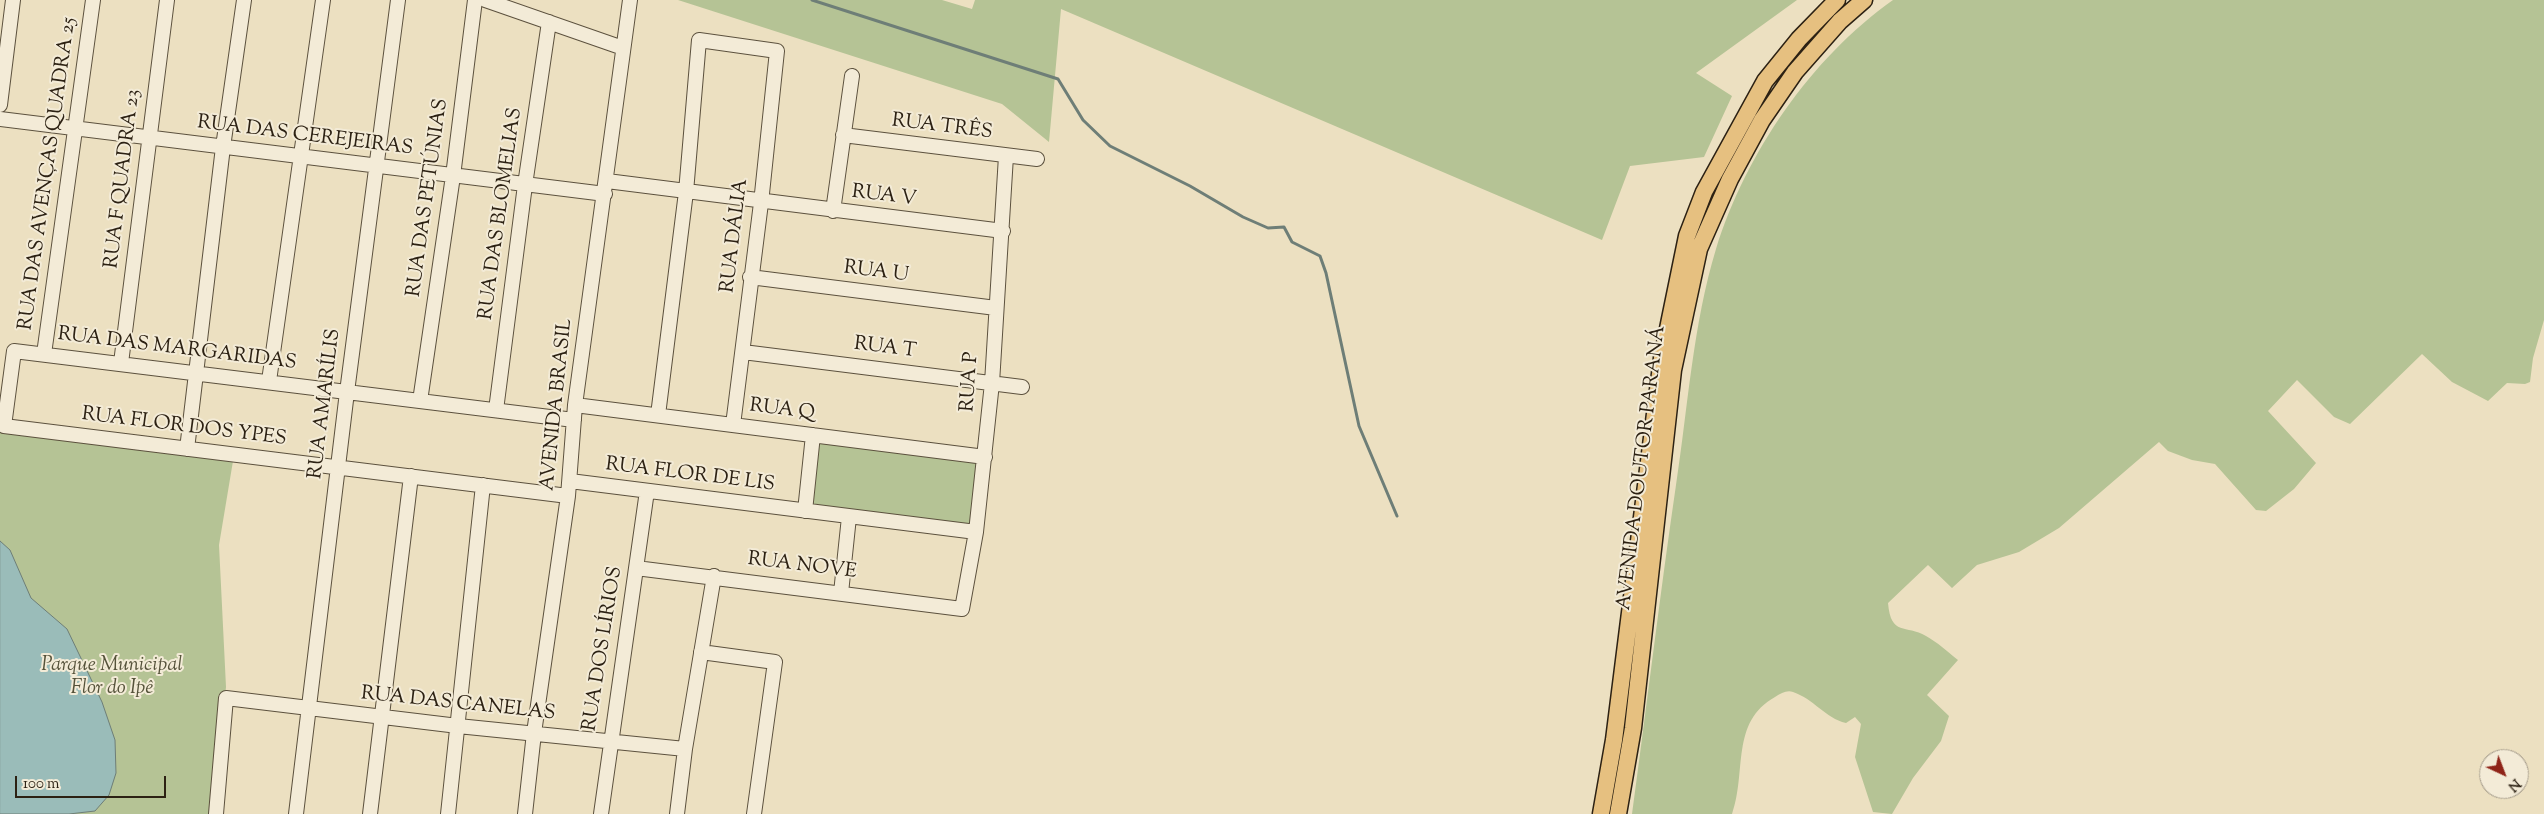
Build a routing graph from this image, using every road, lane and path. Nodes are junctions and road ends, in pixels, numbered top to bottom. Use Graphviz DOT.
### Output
graph roads {
  1 [pos="13,0"];
  2 [pos="93,0"];
  3 [pos="167,0"];
  4 [pos="244,0"];
  5 [pos="323,0"];
  6 [pos="398,0"];
  7 [pos="475,0"];
  8 [pos="485,0"];
  9 [pos="630,0"];
  10 [pos="1837,0"];
  11 [pos="1864,0"];
  12 [pos="549,22"];
  13 [pos="623,48"];
  14 [pos="852,76"];
  15 [pos="0,105"];
  16 [pos="0,119"];
  17 [pos="75,129"];
  18 [pos="843,135"];
  19 [pos="150,137"];
  20 [pos="223,147"];
  21 [pos="302,156"];
  22 [pos="1006,156"];
  23 [pos="1037,159"];
  24 [pos="376,166"];
  25 [pos="453,176"];
  26 [pos="525,185"];
  27 [pos="606,188"];
  28 [pos="686,192"];
  29 [pos="761,203"];
  30 [pos="833,211"];
  31 [pos="1003,231"];
  32 [pos="750,278"];
  33 [pos="996,308"];
  34 [pos="742,352"];
  35 [pos="44,354"];
  36 [pos="121,363"];
  37 [pos="197,372"];
  38 [pos="269,382"];
  39 [pos="992,383"];
  40 [pos="1022,387"];
  41 [pos="347,392"];
  42 [pos="420,401"];
  43 [pos="575,405"];
  44 [pos="496,410"];
  45 [pos="658,415"];
  46 [pos="574,420"];
  47 [pos="733,425"];
  48 [pos="4,426"];
  49 [pos="813,435"];
  50 [pos="187,449"];
  51 [pos="985,457"];
  52 [pos="338,468"];
  53 [pos="411,476"];
  54 [pos="570,481"];
  55 [pos="483,486"];
  56 [pos="648,491"];
  57 [pos="568,496"];
  58 [pos="805,511"];
  59 [pos="849,517"];
  60 [pos="976,532"];
  61 [pos="636,568"];
  62 [pos="714,576"];
  63 [pos="840,593"];
  64 [pos="962,609"];
  65 [pos="701,652"];
  66 [pos="308,708"];
  67 [pos="381,717"];
  68 [pos="458,726"];
  69 [pos="534,733"];
  70 [pos="610,741"];
  71 [pos="685,749"];
  72 [pos="216,814"];
  73 [pos="296,814"];
  74 [pos="370,814"];
  75 [pos="448,814"];
  76 [pos="525,814"];
  77 [pos="601,814"];
  78 [pos="677,814"];
  79 [pos="754,814"];
  80 [pos="1601,814"];
  81 [pos="1618,814"];
  1 -- 15 [label="street"];
  2 -- 17 [label="street, RUA DAS AVENÇAS QUADRA 25"];
  3 -- 19 [label="street, RUA F QUADRA 23"];
  4 -- 20 [label="street"];
  5 -- 21 [label="street"];
  6 -- 24 [label="street, RUA AMARÍLIS"];
  7 -- 25 [label="street, RUA DAS PETÚNIAS"];
  8 -- 12 [label="street"];
  9 -- 13 [label="street, AVENIDA BRASIL"];
  10 -- 80 [label="main road, AVENIDA DOUTOR PARANÁ"];
  11 -- 81 [label="main road, AVENIDA DOUTOR PARANÁ"];
  12 -- 13 [label="street"];
  12 -- 26 [label="street, RUA DAS BLOMELIAS"];
  13 -- 27 [label="street, AVENIDA BRASIL"];
  14 -- 18 [label="street"];
  16 -- 17 [label="street, RUA DAS CEREJEIRAS"];
  17 -- 19 [label="street, RUA DAS CEREJEIRAS"];
  17 -- 35 [label="street, RUA DAS AVENÇAS QUADRA 25"];
  18 -- 22 [label="street, RUA TRÊS"];
  18 -- 30 [label="street"];
  19 -- 20 [label="street, RUA DAS CEREJEIRAS"];
  19 -- 36 [label="street, RUA F QUADRA 23"];
  20 -- 21 [label="street, RUA DAS CEREJEIRAS"];
  20 -- 37 [label="street"];
  21 -- 24 [label="street, RUA DAS CEREJEIRAS"];
  21 -- 38 [label="street"];
  22 -- 23 [label="street, RUA TRÊS"];
  22 -- 31 [label="street, RUA P"];
  24 -- 25 [label="street, RUA DAS CEREJEIRAS"];
  24 -- 41 [label="street, RUA AMARÍLIS"];
  25 -- 26 [label="street, RUA DAS CEREJEIRAS"];
  25 -- 42 [label="street, RUA DAS PETÚNIAS"];
  26 -- 27 [label="street, RUA DAS CEREJEIRAS"];
  26 -- 44 [label="street, RUA DAS BLOMELIAS"];
  27 -- 28 [label="street, RUA DAS CEREJEIRAS"];
  27 -- 43 [label="street, AVENIDA BRASIL"];
  28 -- 29 [label="street, RUA V"];
  28 -- 29 [label="street, RUA DÁLIA"];
  28 -- 45 [label="street"];
  29 -- 30 [label="street, RUA V"];
  29 -- 32 [label="street, RUA DÁLIA"];
  30 -- 31 [label="street, RUA V"];
  31 -- 33 [label="street, RUA P"];
  32 -- 33 [label="street, RUA U"];
  32 -- 34 [label="street, RUA DÁLIA"];
  33 -- 39 [label="street, RUA P"];
  34 -- 39 [label="street, RUA T"];
  34 -- 47 [label="street, RUA DÁLIA"];
  35 -- 36 [label="street, RUA DAS MARGARIDAS"];
  35 -- 48 [label="street, RUA DAS MARGARIDAS"];
  36 -- 37 [label="street, RUA DAS MARGARIDAS"];
  37 -- 38 [label="street, RUA DAS MARGARIDAS"];
  37 -- 50 [label="street"];
  38 -- 41 [label="street, RUA DAS MARGARIDAS"];
  39 -- 40 [label="street, RUA T"];
  39 -- 51 [label="street, RUA P"];
  41 -- 42 [label="street, RUA DAS MARGARIDAS"];
  41 -- 52 [label="street, RUA AMARÍLIS"];
  42 -- 44 [label="street, RUA DAS MARGARIDAS"];
  43 -- 45 [label="street, RUA Q"];
  43 -- 46 [label="street, AVENIDA BRASIL"];
  44 -- 46 [label="street, RUA DAS MARGARIDAS"];
  45 -- 47 [label="street, RUA Q"];
  46 -- 54 [label="street, AVENIDA BRASIL"];
  47 -- 49 [label="street, RUA Q"];
  48 -- 50 [label="street, RUA FLOR DOS YPES"];
  49 -- 51 [label="street, RUA Q"];
  49 -- 58 [label="street"];
  50 -- 52 [label="street, RUA FLOR DOS YPES"];
  51 -- 60 [label="street, RUA P"];
  52 -- 53 [label="street, RUA FLOR DOS YPES"];
  52 -- 66 [label="street, RUA AMARÍLIS"];
  53 -- 55 [label="street, RUA FLOR DOS YPES"];
  53 -- 67 [label="street"];
  54 -- 56 [label="street, RUA FLOR DE LIS"];
  54 -- 57 [label="street, AVENIDA BRASIL"];
  55 -- 57 [label="street, RUA FLOR DOS YPES"];
  55 -- 68 [label="street"];
  56 -- 58 [label="street, RUA FLOR DE LIS"];
  56 -- 61 [label="street, RUA DOS LÍRIOS"];
  57 -- 69 [label="street, AVENIDA BRASIL"];
  58 -- 59 [label="street, RUA FLOR DE LIS"];
  59 -- 60 [label="street, RUA FLOR DE LIS"];
  59 -- 63 [label="street"];
  60 -- 64 [label="street, RUA P"];
  61 -- 62 [label="street, RUA NOVE"];
  61 -- 70 [label="street, RUA DOS LÍRIOS"];
  62 -- 63 [label="street, RUA NOVE"];
  62 -- 65 [label="street"];
  63 -- 64 [label="street, RUA NOVE"];
  65 -- 71 [label="street"];
  65 -- 79 [label="street"];
  66 -- 67 [label="street, RUA DAS CANELAS"];
  66 -- 72 [label="street, RUA DAS CANELAS"];
  66 -- 73 [label="street, RUA AMARÍLIS"];
  67 -- 68 [label="street, RUA DAS CANELAS"];
  67 -- 74 [label="street"];
  68 -- 69 [label="street, RUA DAS CANELAS"];
  68 -- 75 [label="street"];
  69 -- 70 [label="street, RUA DAS CANELAS"];
  69 -- 76 [label="street, AVENIDA BRASIL"];
  70 -- 71 [label="street, RUA DAS CANELAS"];
  70 -- 77 [label="street, RUA DOS LÍRIOS"];
  71 -- 78 [label="street"];
}
